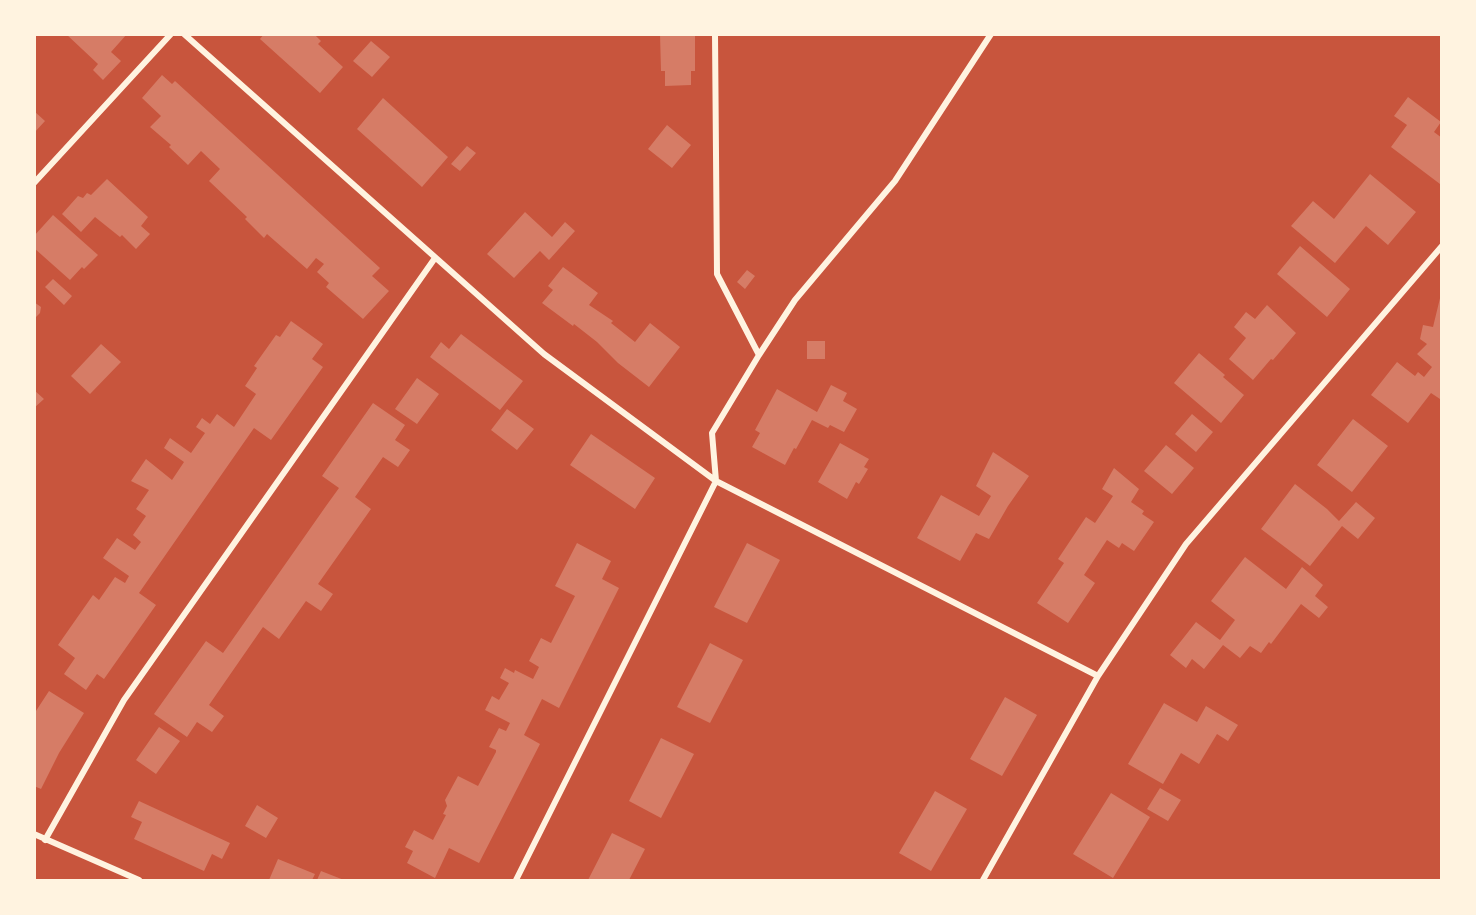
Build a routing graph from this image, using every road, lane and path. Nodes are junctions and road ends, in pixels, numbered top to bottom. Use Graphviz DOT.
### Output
graph roads {
  1 [pos="171,34"];
  2 [pos="184,34"];
  3 [pos="715,34"];
  4 [pos="991,34"];
  5 [pos="34,183"];
  6 [pos="1442,246"];
  7 [pos="435,258"];
  8 [pos="759,356"];
  9 [pos="716,481"];
  10 [pos="1098,676"];
  11 [pos="34,834"];
  12 [pos="45,840"];
  13 [pos="139,880"];
  14 [pos="516,880"];
  15 [pos="983,880"];
  1 -- 5 [label="street"];
  2 -- 7 [label="street"];
  3 -- 8 [label="street"];
  4 -- 8 [label="street"];
  6 -- 10 [label="street"];
  7 -- 9 [label="street"];
  7 -- 12 [label="street"];
  8 -- 9 [label="street"];
  9 -- 10 [label="street"];
  9 -- 14 [label="street"];
  10 -- 15 [label="street"];
  11 -- 12 [label="street"];
  12 -- 13 [label="street"];
}
